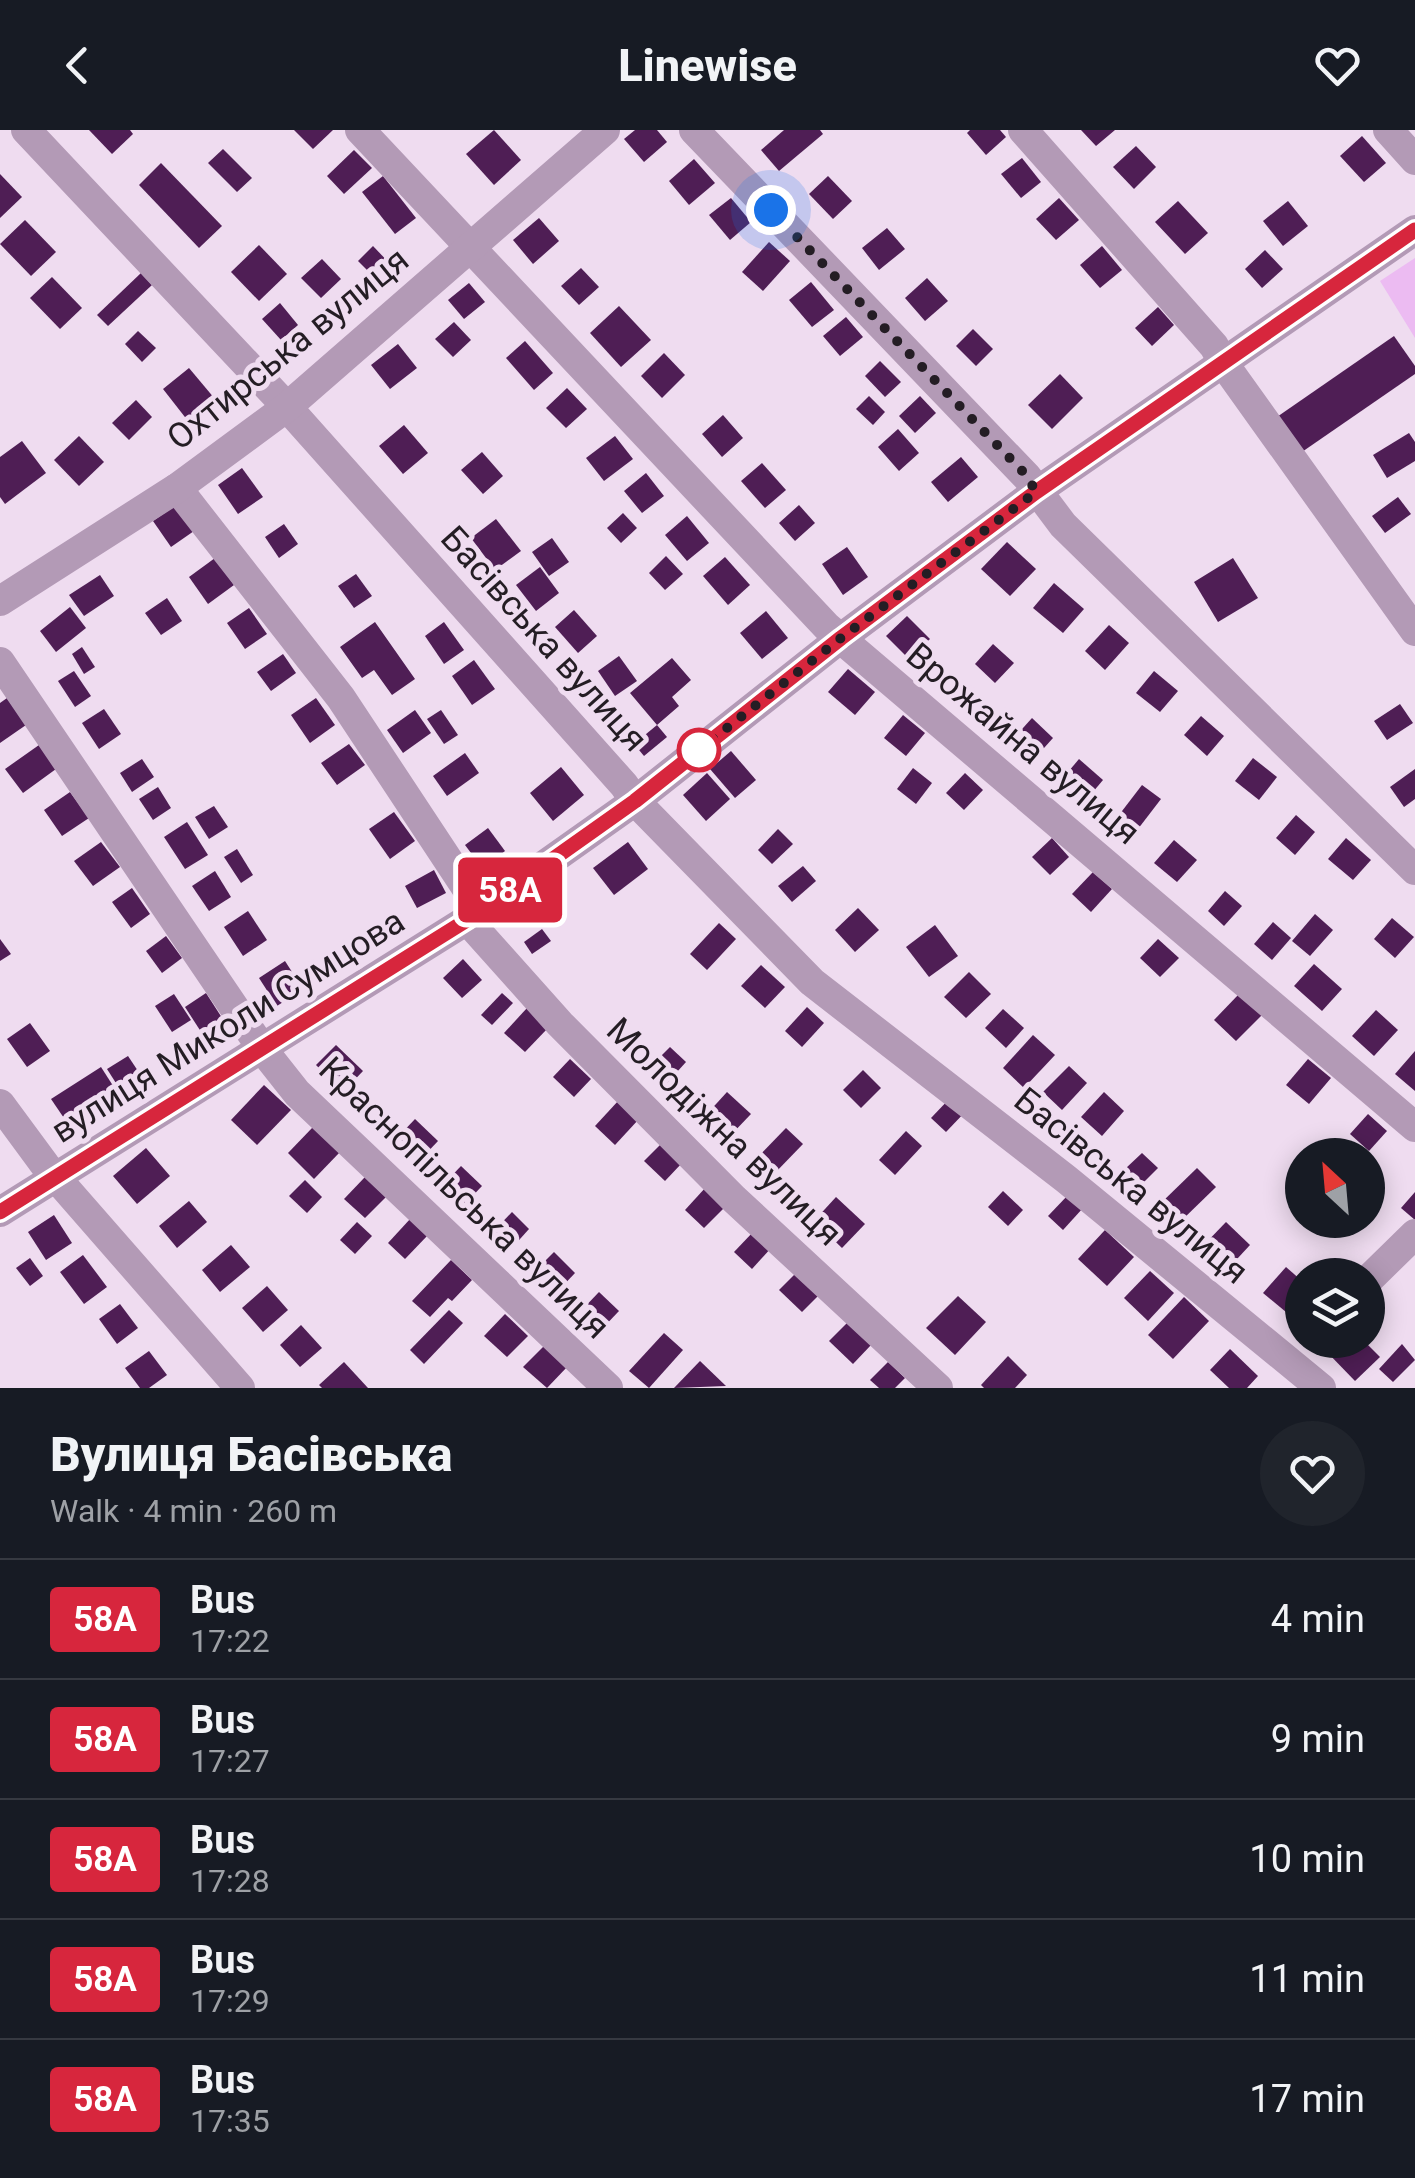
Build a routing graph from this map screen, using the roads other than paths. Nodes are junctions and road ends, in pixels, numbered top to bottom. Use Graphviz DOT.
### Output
graph roads {
  1 [pos="26,130"];
  2 [pos="360,130"];
  3 [pos="605,130"];
  4 [pos="694,130"];
  5 [pos="1023,130"];
  6 [pos="1388,130"];
  7 [pos="1415,160"];
  8 [pos="1415,230"];
  9 [pos="469,247"];
  10 [pos="1224,364"];
  11 [pos="286,407"];
  12 [pos="177,488"];
  13 [pos="1036,492"];
  14 [pos="0,601"];
  15 [pos="1415,631"];
  16 [pos="841,638"];
  17 [pos="0,662"];
  18 [pos="635,801"];
  19 [pos="1415,870"];
  20 [pos="474,915"];
  21 [pos="263,1050"];
  22 [pos="0,1104"];
  23 [pos="1415,1127"];
  24 [pos="58,1177"];
  25 [pos="0,1212"];
  26 [pos="1415,1234"];
  27 [pos="1385,1263"];
  28 [pos="1285,1342"];
  29 [pos="1301,1358"];
  30 [pos="240,1388"];
  31 [pos="608,1388"];
  32 [pos="938,1388"];
  33 [pos="1321,1388"];
  1 -- 11 [label="street, Басівська вулиця"];
  2 -- 9 [label="street, Врожайна вулиця"];
  3 -- 9 [label="street, Охтирська вулиця"];
  4 -- 13 [label="street"];
  5 -- 10 [label="street"];
  6 -- 7 [label="street"];
  8 -- 10 [label="street, вулиця Миколи Сумцова"];
  9 -- 11 [label="street, Охтирська вулиця"];
  9 -- 16 [label="street, Врожайна вулиця"];
  10 -- 13 [label="street, вулиця Миколи Сумцова"];
  10 -- 15 [label="street"];
  11 -- 12 [label="street, Охтирська вулиця"];
  11 -- 18 [label="street, Басівська вулиця"];
  12 -- 14 [label="street, Охтирська вулиця"];
  12 -- 20 [label="street, Молодіжна вулиця"];
  13 -- 16 [label="street, вулиця Миколи Сумцова"];
  13 -- 19 [label="street"];
  16 -- 18 [label="street, вулиця Миколи Сумцова"];
  16 -- 23 [label="street, Врожайна вулиця"];
  17 -- 21 [label="street, Краснопільська вулиця"];
  18 -- 20 [label="street, вулиця Миколи Сумцова"];
  18 -- 28 [label="street, Басівська вулиця"];
  20 -- 21 [label="street, вулиця Миколи Сумцова"];
  20 -- 32 [label="street, Молодіжна вулиця"];
  21 -- 24 [label="street, вулиця Миколи Сумцова"];
  21 -- 31 [label="street, Краснопільська вулиця"];
  22 -- 24 [label="street"];
  24 -- 25 [label="street, вулиця Миколи Сумцова"];
  24 -- 30 [label="street"];
  26 -- 27 [label="street"];
  29 -- 33 [label="street, Басівська вулиця"];
}
